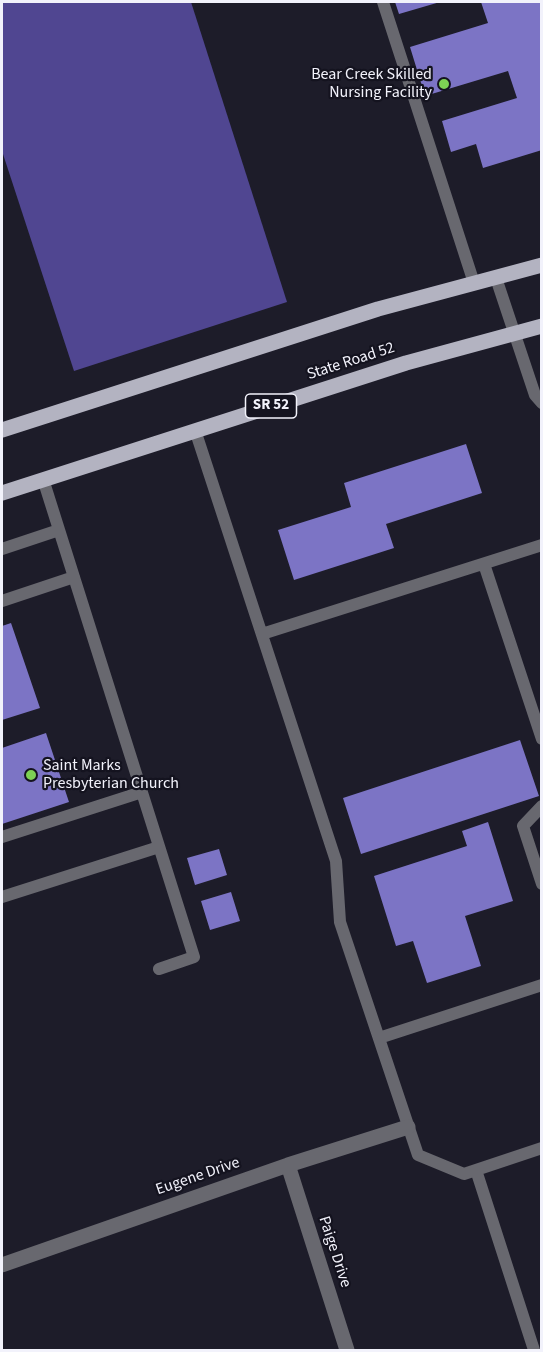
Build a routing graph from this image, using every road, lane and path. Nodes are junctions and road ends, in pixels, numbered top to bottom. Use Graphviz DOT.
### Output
graph roads {
  1 [pos="383,2"];
  2 [pos="542,265"];
  3 [pos="496,278"];
  4 [pos="474,283"];
  5 [pos="542,326"];
  6 [pos="514,333"];
  7 [pos="542,403"];
  8 [pos="2,430"];
  9 [pos="195,430"];
  10 [pos="43,479"];
  11 [pos="2,493"];
  12 [pos="59,530"];
  13 [pos="542,545"];
  14 [pos="2,549"];
  15 [pos="484,564"];
  16 [pos="74,577"];
  17 [pos="2,601"];
  18 [pos="262,634"];
  19 [pos="542,739"];
  20 [pos="142,792"];
  21 [pos="542,806"];
  22 [pos="2,837"];
  23 [pos="159,847"];
  24 [pos="542,884"];
  25 [pos="2,897"];
  26 [pos="159,969"];
  27 [pos="542,986"];
  28 [pos="379,1038"];
  29 [pos="408,1127"];
  30 [pos="542,1148"];
  31 [pos="288,1165"];
  32 [pos="476,1170"];
  33 [pos="2,1265"];
  34 [pos="347,1350"];
  35 [pos="534,1350"];
  1 -- 4 [label="lane"];
  2 -- 3 [label="main road"];
  3 -- 4 [label="main road"];
  3 -- 6 [label="lane"];
  4 -- 8 [label="main road"];
  5 -- 6 [label="main road, State Road 52 / SR 52"];
  6 -- 7 [label="lane"];
  6 -- 9 [label="main road, State Road 52 / SR 52"];
  9 -- 10 [label="main road, State Road 52 / SR 52"];
  9 -- 18 [label="lane"];
  10 -- 11 [label="main road, State Road 52 / SR 52"];
  10 -- 12 [label="lane"];
  12 -- 14 [label="lane"];
  12 -- 16 [label="lane"];
  13 -- 15 [label="lane"];
  15 -- 18 [label="lane"];
  15 -- 19 [label="lane"];
  16 -- 17 [label="lane"];
  16 -- 20 [label="lane"];
  18 -- 28 [label="lane"];
  20 -- 22 [label="lane"];
  20 -- 23 [label="lane"];
  21 -- 24 [label="lane"];
  23 -- 25 [label="lane"];
  23 -- 26 [label="lane"];
  27 -- 28 [label="lane"];
  28 -- 29 [label="lane"];
  29 -- 31 [label="street, Eugene Drive"];
  29 -- 32 [label="lane"];
  30 -- 32 [label="lane"];
  31 -- 33 [label="street, Eugene Drive"];
  31 -- 34 [label="street, Paige Drive"];
  32 -- 35 [label="lane"];
}
